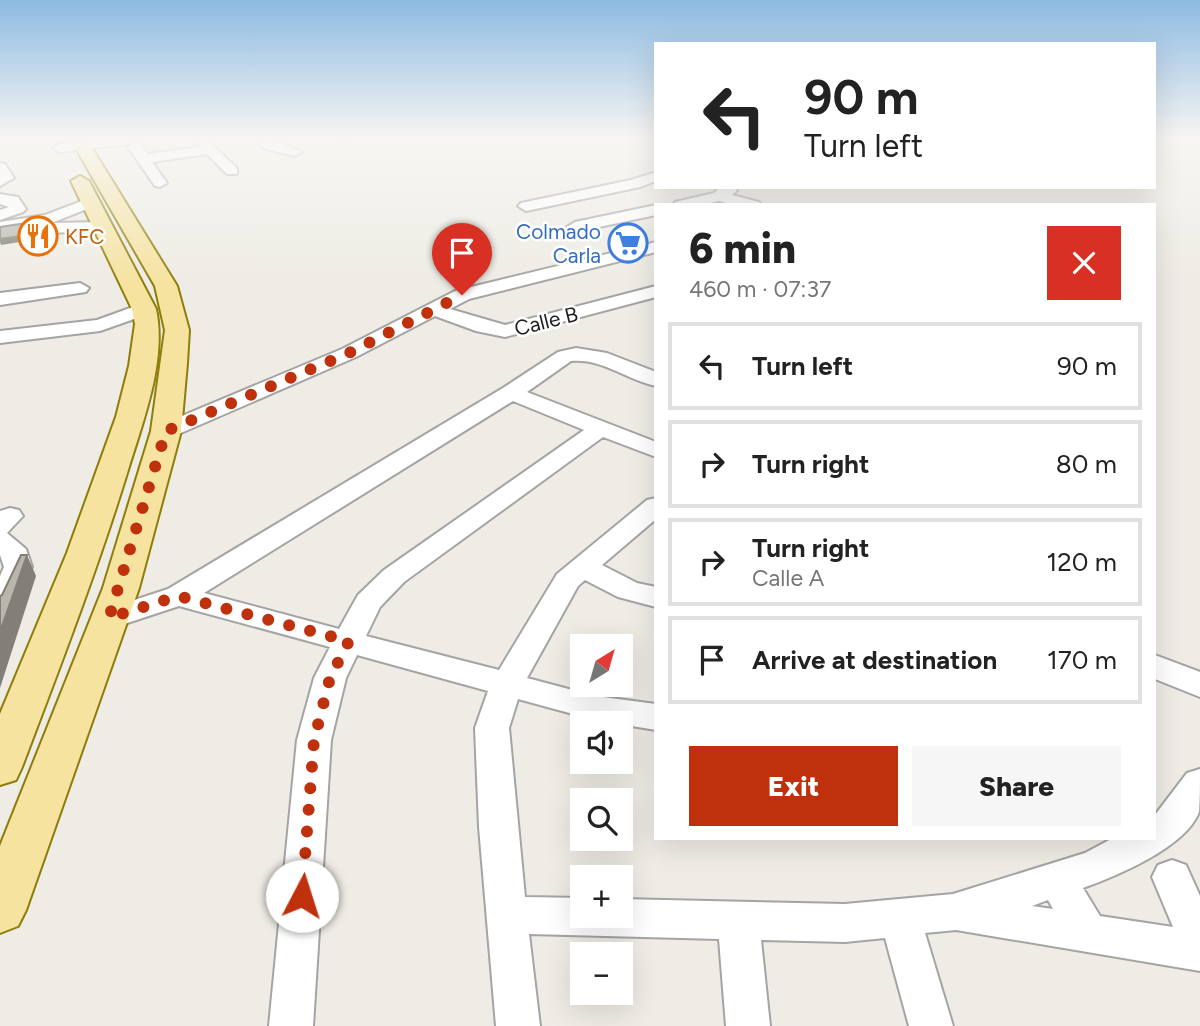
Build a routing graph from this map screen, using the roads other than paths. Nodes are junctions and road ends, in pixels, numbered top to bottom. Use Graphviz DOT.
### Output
graph roads {
  1 [pos="89,188"];
  2 [pos="104,188"];
  3 [pos="616,188"];
  4 [pos="723,192"];
  5 [pos="0,199"];
  6 [pos="687,203"];
  7 [pos="749,203"];
  8 [pos="526,206"];
  9 [pos="654,210"];
  10 [pos="0,215"];
  11 [pos="98,215"];
  12 [pos="50,224"];
  13 [pos="0,227"];
  14 [pos="575,227"];
  15 [pos="0,237"];
  16 [pos="654,247"];
  17 [pos="80,288"];
  18 [pos="654,292"];
  19 [pos="0,299"];
  20 [pos="436,310"];
  21 [pos="145,322"];
  22 [pos="0,337"];
  23 [pos="654,379"];
  24 [pos="512,393"];
  25 [pos="600,429"];
  26 [pos="166,431"];
  27 [pos="654,449"];
  28 [pos="654,508"];
  29 [pos="4,528"];
  30 [pos="581,566"];
  31 [pos="178,596"];
  32 [pos="654,596"];
  33 [pos="0,609"];
  34 [pos="109,618"];
  35 [pos="349,641"];
  36 [pos="1156,666"];
  37 [pos="507,684"];
  38 [pos="1200,685"];
  39 [pos="654,717"];
  40 [pos="7,728"];
  41 [pos="0,767"];
  42 [pos="1200,783"];
  43 [pos="1156,834"];
  44 [pos="1144,840"];
  45 [pos="1172,877"];
  46 [pos="1058,880"];
  47 [pos="0,910"];
  48 [pos="953,912"];
  49 [pos="508,915"];
  50 [pos="900,917"];
  51 [pos="738,920"];
  52 [pos="1087,933"];
  53 [pos="1200,943"];
  54 [pos="1200,951"];
  55 [pos="291,1026"];
  56 [pos="518,1026"];
  57 [pos="748,1026"];
  58 [pos="931,1026"];
  1 -- 11 [label="main road"];
  2 -- 26 [label="main road"];
  3 -- 8 [label="street"];
  4 -- 6 [label="street"];
  4 -- 7 [label="street"];
  5 -- 10 [label="street"];
  9 -- 14 [label="street"];
  11 -- 12 [label="street"];
  11 -- 12 [label="street"];
  11 -- 21 [label="main road"];
  12 -- 13 [label="street"];
  12 -- 15 [label="street"];
  16 -- 20 [label="street"];
  17 -- 19 [label="street"];
  18 -- 20 [label="street, Calle B"];
  20 -- 26 [label="street"];
  21 -- 22 [label="street"];
  21 -- 40 [label="main road"];
  23 -- 24 [label="street"];
  24 -- 25 [label="street"];
  24 -- 31 [label="street"];
  25 -- 27 [label="street"];
  25 -- 35 [label="street"];
  26 -- 34 [label="main road"];
  28 -- 30 [label="street"];
  29 -- 33 [label="street"];
  30 -- 32 [label="street"];
  30 -- 37 [label="street"];
  31 -- 34 [label="street"];
  31 -- 35 [label="street"];
  34 -- 47 [label="main road"];
  35 -- 37 [label="street"];
  35 -- 55 [label="street"];
  36 -- 38 [label="street"];
  37 -- 39 [label="street"];
  37 -- 49 [label="street"];
  40 -- 41 [label="main road"];
  42 -- 43 [label="street"];
  44 -- 46 [label="street"];
  45 -- 53 [label="street"];
  46 -- 48 [label="street"];
  46 -- 52 [label="street"];
  48 -- 50 [label="street"];
  48 -- 52 [label="street"];
  49 -- 51 [label="street"];
  49 -- 56 [label="street"];
  50 -- 51 [label="street"];
  50 -- 58 [label="street"];
  51 -- 57 [label="street"];
  52 -- 54 [label="street"];
}
